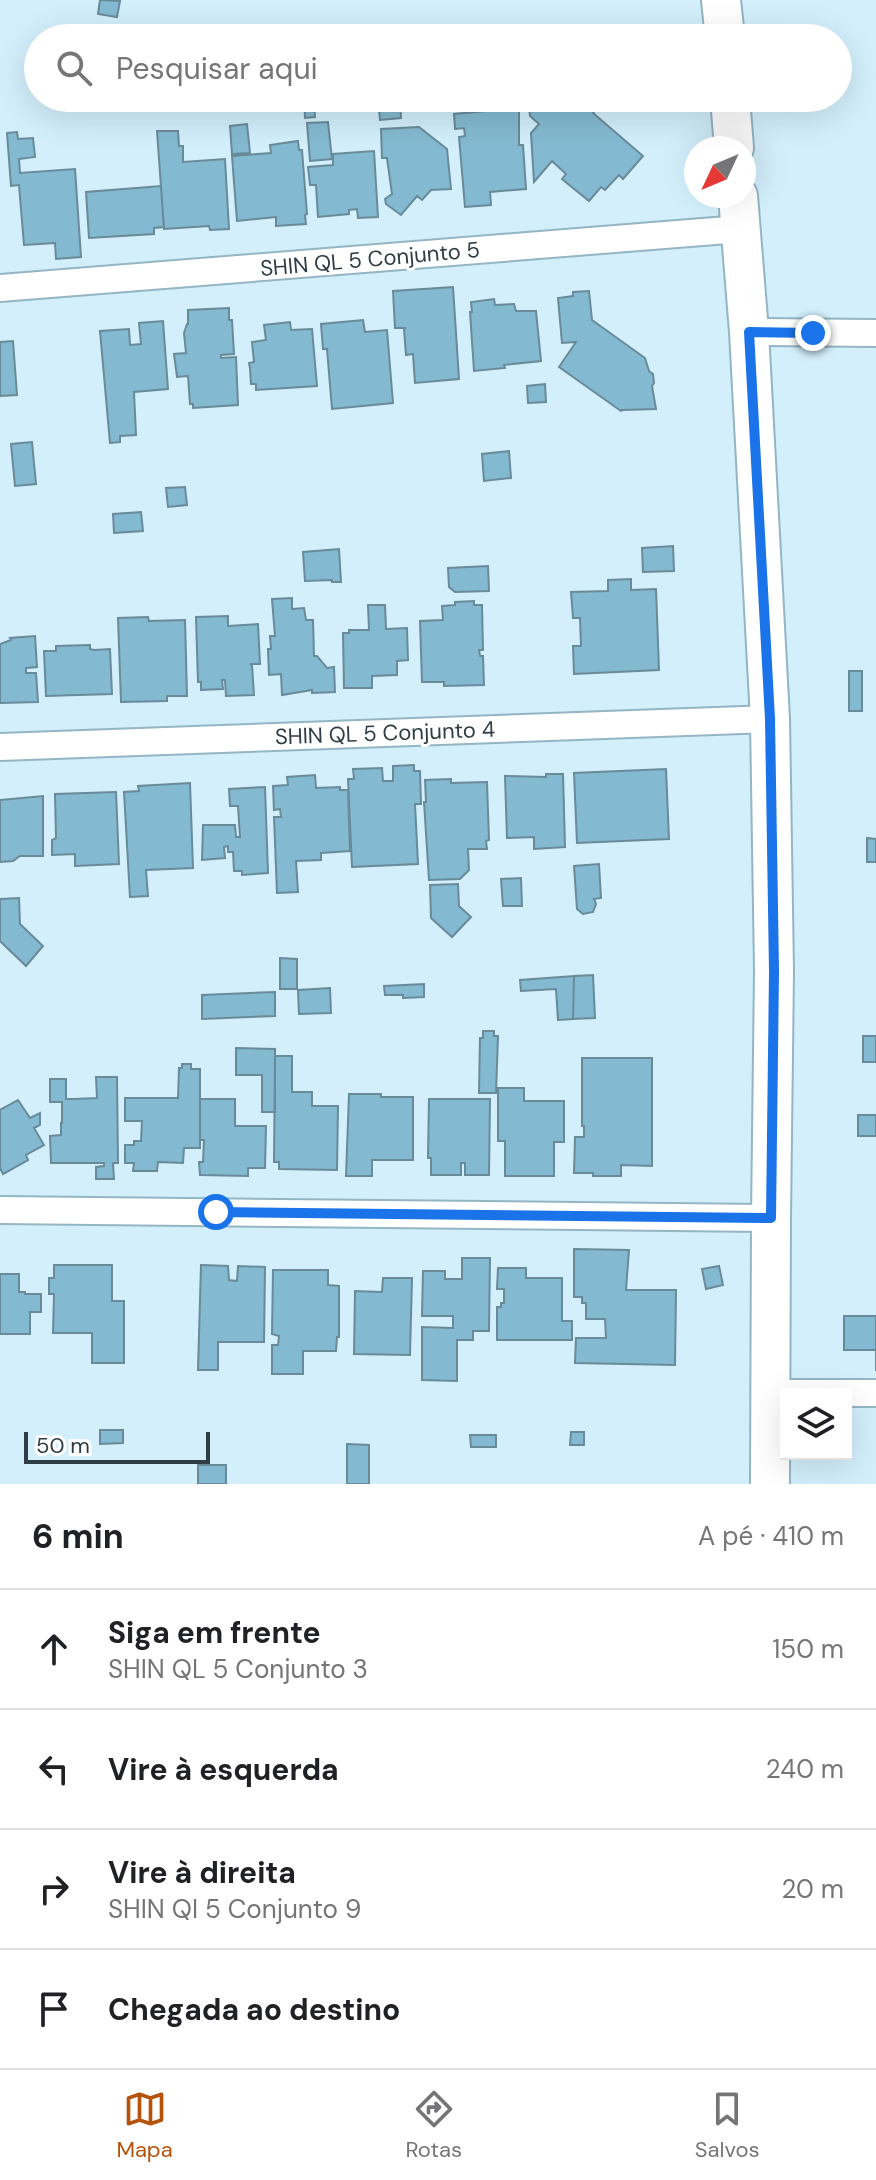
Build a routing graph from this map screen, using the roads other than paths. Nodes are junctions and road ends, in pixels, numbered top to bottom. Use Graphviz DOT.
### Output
graph roads {
  1 [pos="721,0"];
  2 [pos="724,24"];
  3 [pos="731,112"];
  4 [pos="733,136"];
  5 [pos="739,213"];
  6 [pos="0,288"];
  7 [pos="749,332"];
  8 [pos="876,333"];
  9 [pos="770,719"];
  10 [pos="0,747"];
  11 [pos="0,1210"];
  12 [pos="771,1218"];
  13 [pos="770,1393"];
  14 [pos="876,1393"];
  15 [pos="770,1484"];
  1 -- 2 [label="street"];
  3 -- 4 [label="street"];
  5 -- 6 [label="street, SHIN QL 5 Conjunto 5"];
  5 -- 7 [label="street"];
  7 -- 8 [label="street"];
  7 -- 9 [label="street"];
  9 -- 10 [label="street, SHIN QL 5 Conjunto 4"];
  9 -- 12 [label="street"];
  11 -- 12 [label="street"];
  12 -- 13 [label="street"];
  13 -- 14 [label="street"];
  13 -- 15 [label="street"];
}
